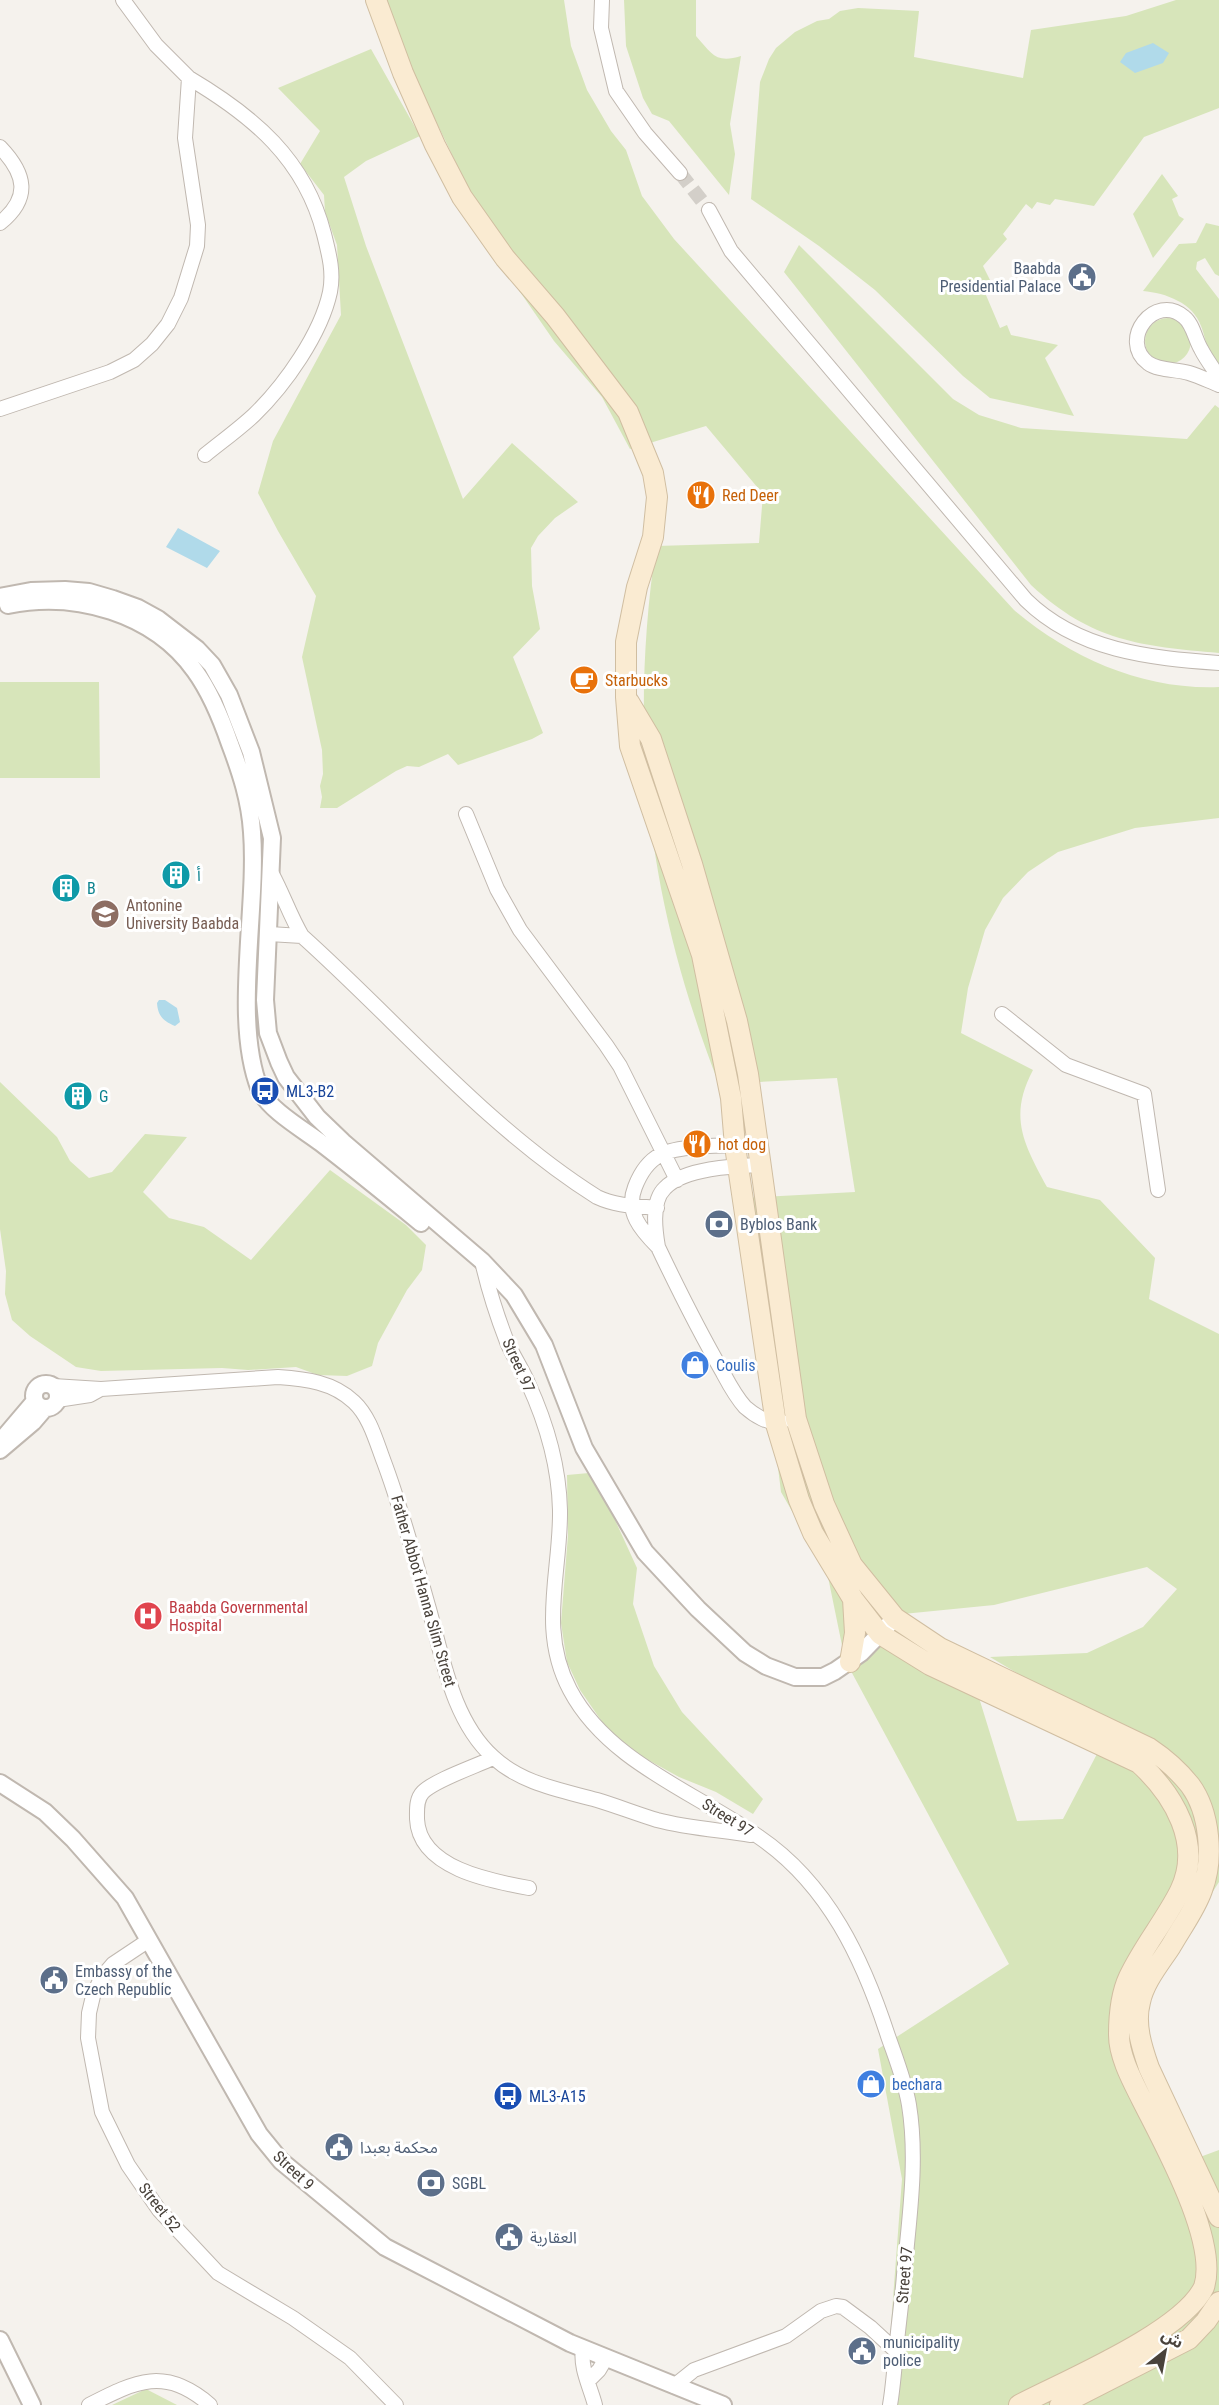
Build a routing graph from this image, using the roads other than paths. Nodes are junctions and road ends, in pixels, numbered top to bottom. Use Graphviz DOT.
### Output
graph roads {
  1 [pos="123,0"];
  2 [pos="376,0"];
  3 [pos="602,0"];
  4 [pos="189,78"];
  5 [pos="0,147"];
  6 [pos="680,172"];
  7 [pos="710,210"];
  8 [pos="0,223"];
  9 [pos="1219,377"];
  10 [pos="1219,385"];
  11 [pos="0,409"];
  12 [pos="205,455"];
  13 [pos="0,597"];
  14 [pos="0,608"];
  15 [pos="1219,663"];
  16 [pos="626,697"];
  17 [pos="221,698"];
  18 [pos="465,814"];
  19 [pos="272,873"];
  20 [pos="269,934"];
  21 [pos="302,936"];
  22 [pos="1002,1014"];
  23 [pos="757,1145"];
  24 [pos="735,1146"];
  25 [pos="705,1148"];
  26 [pos="662,1154"];
  27 [pos="760,1165"];
  28 [pos="738,1166"];
  29 [pos="709,1170"];
  30 [pos="677,1180"];
  31 [pos="637,1182"];
  32 [pos="1158,1190"];
  33 [pos="658,1201"];
  34 [pos="632,1206"];
  35 [pos="658,1247"];
  36 [pos="484,1268"];
  37 [pos="47,1399"];
  38 [pos="796,1419"];
  39 [pos="776,1424"];
  40 [pos="0,1442"];
  41 [pos="0,1450"];
  42 [pos="853,1599"];
  43 [pos="895,1618"];
  44 [pos="880,1634"];
  45 [pos="850,1662"];
  46 [pos="493,1758"];
  47 [pos="0,1783"];
  48 [pos="759,1837"];
  49 [pos="1187,1869"];
  50 [pos="1208,1870"];
  51 [pos="530,1888"];
  52 [pos="149,1940"];
  53 [pos="1219,2217"];
  54 [pos="1219,2301"];
  55 [pos="0,2340"];
  56 [pos="583,2349"];
  57 [pos="896,2351"];
  58 [pos="606,2358"];
  59 [pos="589,2380"];
  60 [pos="674,2386"];
  61 [pos="890,2404"];
  62 [pos="32,2405"];
  63 [pos="89,2405"];
  64 [pos="210,2405"];
  65 [pos="396,2405"];
  66 [pos="594,2405"];
  67 [pos="723,2405"];
  68 [pos="1019,2405"];
  69 [pos="1060,2405"];
  1 -- 4 [label="street"];
  2 -- 16 [label="main road"];
  3 -- 6 [label="street"];
  4 -- 11 [label="street"];
  4 -- 12 [label="street"];
  5 -- 8 [label="street"];
  7 -- 15 [label="street"];
  9 -- 10 [label="street"];
  13 -- 17 [label="street"];
  14 -- 17 [label="street"];
  16 -- 23 [label="main road"];
  16 -- 24 [label="main road"];
  17 -- 19 [label="street"];
  17 -- 36 [label="street"];
  18 -- 26 [label="street"];
  19 -- 20 [label="street"];
  19 -- 21 [label="street"];
  20 -- 21 [label="street"];
  20 -- 36 [label="street"];
  21 -- 34 [label="street"];
  22 -- 32 [label="street"];
  23 -- 24 [label="street"];
  23 -- 27 [label="main road"];
  24 -- 25 [label="street"];
  24 -- 28 [label="main road"];
  25 -- 26 [label="street"];
  25 -- 29 [label="street"];
  26 -- 30 [label="street"];
  26 -- 31 [label="street"];
  27 -- 28 [label="street"];
  27 -- 38 [label="main road"];
  28 -- 29 [label="street"];
  28 -- 39 [label="main road"];
  29 -- 30 [label="street"];
  30 -- 33 [label="street"];
  31 -- 33 [label="street"];
  31 -- 34 [label="street"];
  33 -- 34 [label="street"];
  33 -- 35 [label="street"];
  34 -- 35 [label="street"];
  35 -- 39 [label="street"];
  36 -- 45 [label="street"];
  36 -- 48 [label="street, Street 97"];
  37 -- 40 [label="street"];
  37 -- 41 [label="street"];
  37 -- 46 [label="street, Father Abbot Hanna Slim Street"];
  38 -- 39 [label="street"];
  38 -- 43 [label="main road"];
  39 -- 42 [label="main road"];
  42 -- 44 [label="main road"];
  42 -- 45 [label="main road"];
  43 -- 44 [label="street"];
  43 -- 50 [label="main road"];
  44 -- 45 [label="street"];
  44 -- 49 [label="main road"];
  46 -- 48 [label="street, Father Abbot Hanna Slim Street"];
  46 -- 51 [label="street"];
  47 -- 52 [label="street, Street 9"];
  48 -- 57 [label="street, Street 97"];
  49 -- 50 [label="main road"];
  49 -- 68 [label="main road"];
  50 -- 53 [label="main road"];
  52 -- 56 [label="street, Street 9"];
  52 -- 65 [label="street, Street 52"];
  54 -- 69 [label="main road"];
  55 -- 62 [label="street"];
  56 -- 58 [label="street, Street 9"];
  56 -- 59 [label="street"];
  57 -- 60 [label="street"];
  57 -- 61 [label="street, Street 97"];
  58 -- 59 [label="street"];
  58 -- 60 [label="street, Street 9"];
  59 -- 66 [label="street"];
  60 -- 67 [label="street, Street 9"];
  63 -- 64 [label="street"];
}
